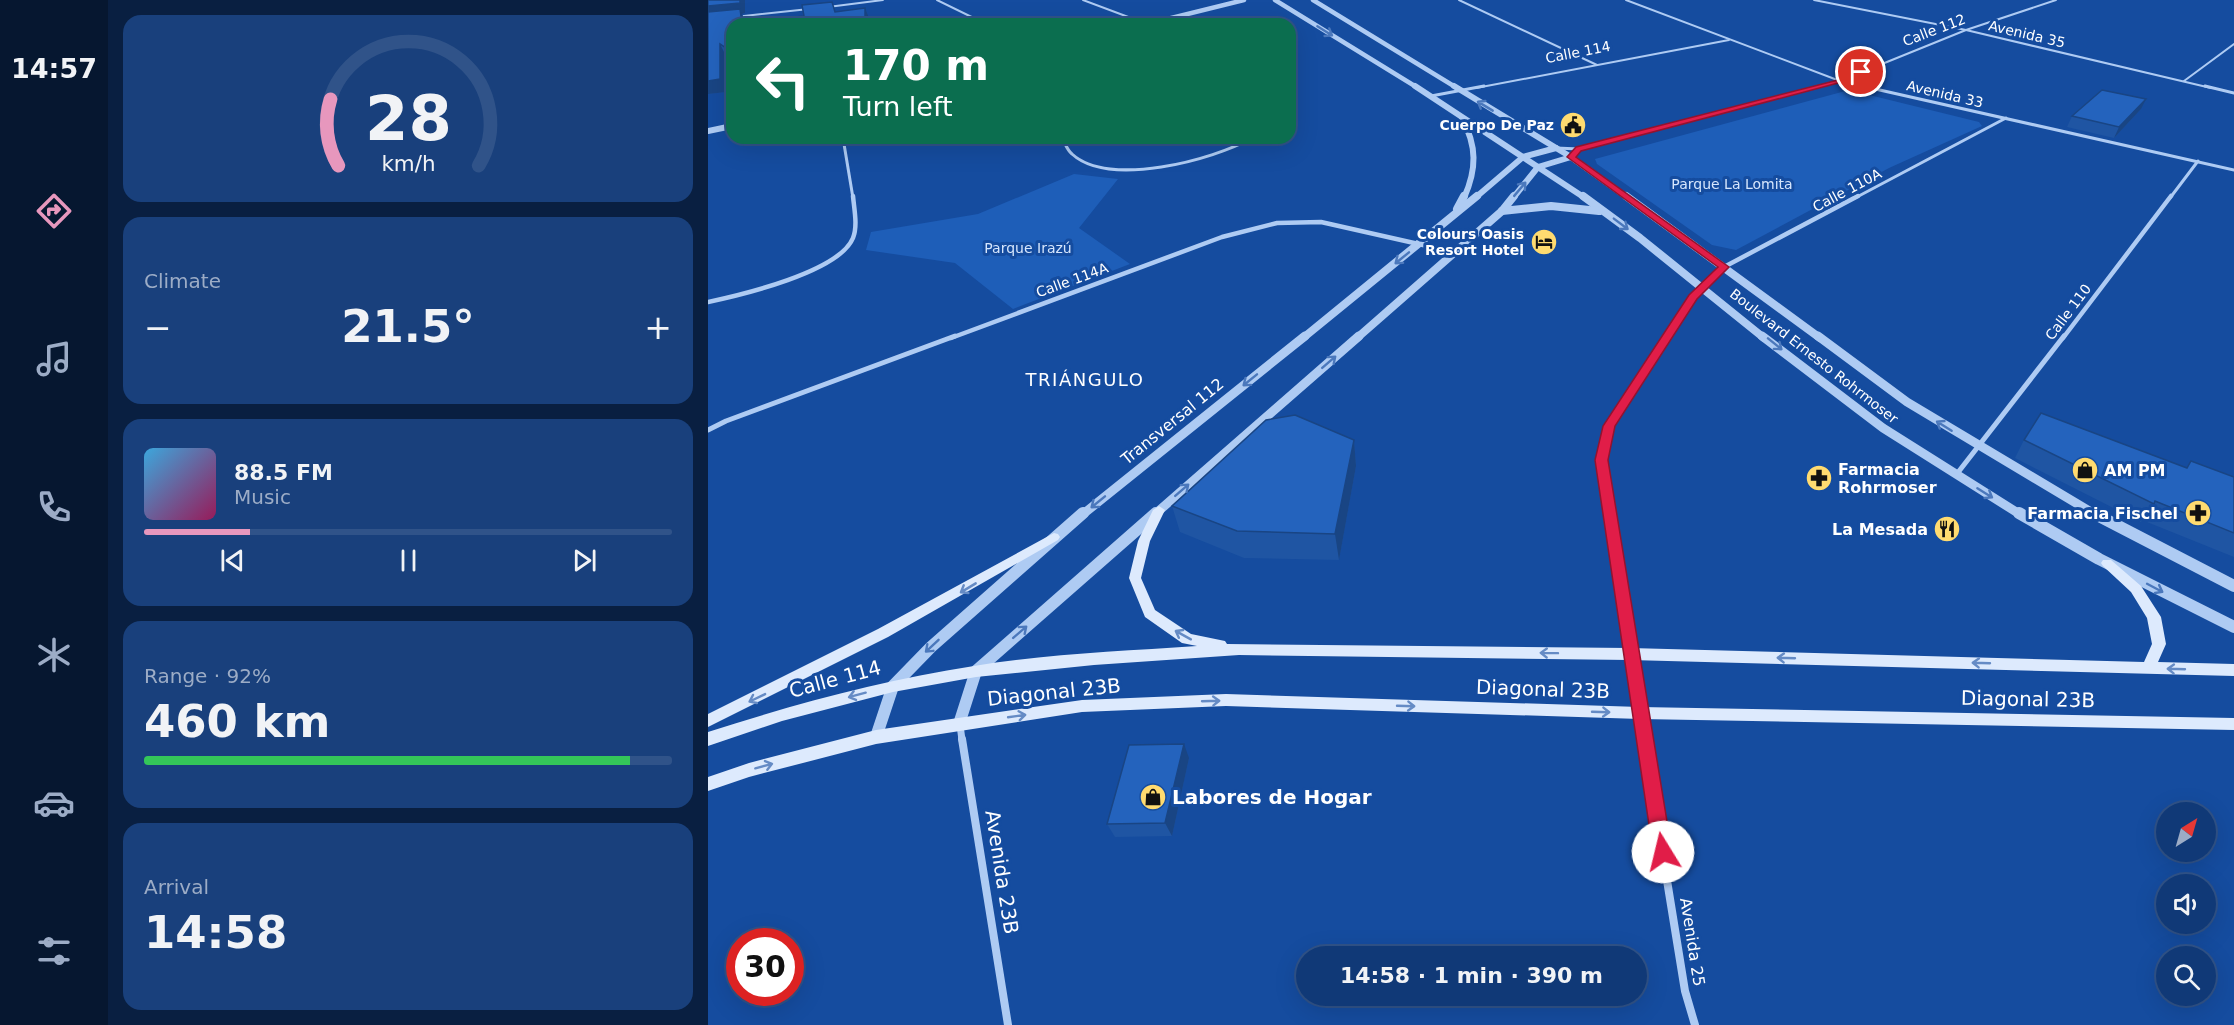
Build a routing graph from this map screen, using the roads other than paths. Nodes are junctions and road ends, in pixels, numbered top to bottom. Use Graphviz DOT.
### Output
graph roads {
  1 [pos="883,0"];
  2 [pos="937,0"];
  3 [pos="1083,0"];
  4 [pos="1244,0"];
  5 [pos="1275,0"];
  6 [pos="1313,0"];
  7 [pos="1459,0"];
  8 [pos="1626,0"];
  9 [pos="1814,0"];
  10 [pos="2041,0"];
  11 [pos="2056,0"];
  12 [pos="2051,2"];
  13 [pos="825,7"];
  14 [pos="813,8"];
  15 [pos="731,18"];
  16 [pos="974,18"];
  17 [pos="1131,18"];
  18 [pos="1171,18"];
  19 [pos="1966,30"];
  20 [pos="1731,40"];
  21 [pos="2234,44"];
  22 [pos="1597,65"];
  23 [pos="1840,81"];
  24 [pos="2184,81"];
  25 [pos="1461,91"];
  26 [pos="2234,93"];
  27 [pos="1431,96"];
  28 [pos="1459,112"];
  29 [pos="2006,118"];
  30 [pos="726,128"];
  31 [pos="708,132"];
  32 [pos="844,144"];
  33 [pos="1066,144"];
  34 [pos="1242,144"];
  35 [pos="1556,148"];
  36 [pos="1579,149"];
  37 [pos="1523,157"];
  38 [pos="1571,157"];
  39 [pos="2198,161"];
  40 [pos="1538,167"];
  41 [pos="2234,170"];
  42 [pos="1502,211"];
  43 [pos="1605,212"];
  44 [pos="1449,219"];
  45 [pos="1420,244"];
  46 [pos="1454,252"];
  47 [pos="1724,267"];
  48 [pos="1704,287"];
  49 [pos="708,302"];
  50 [pos="708,430"];
  51 [pos="1979,448"];
  52 [pos="1956,475"];
  53 [pos="1159,510"];
  54 [pos="1054,537"];
  55 [pos="2107,563"];
  56 [pos="2234,586"];
  57 [pos="2234,627"];
  58 [pos="1239,649"];
  59 [pos="1630,654"];
  60 [pos="2148,668"];
  61 [pos="2234,670"];
  62 [pos="976,671"];
  63 [pos="893,686"];
  64 [pos="1640,713"];
  65 [pos="708,721"];
  66 [pos="959,724"];
  67 [pos="2234,724"];
  68 [pos="876,737"];
  69 [pos="708,739"];
  70 [pos="708,784"];
  71 [pos="1008,1025"];
  72 [pos="1695,1025"];
  1 -- 13 [label="street"];
  2 -- 16 [label="street"];
  3 -- 17 [label="street"];
  4 -- 18 [label="street"];
  5 -- 27 [label="street, Boulevard Ernesto Rohrmoser, one-way"];
  6 -- 25 [label="street, Boulevard Ernesto Rohrmoser"];
  7 -- 22 [label="street"];
  8 -- 20 [label="street, Avenida 33"];
  9 -- 19 [label="street, Avenida 35"];
  10 -- 12 [label="street"];
  11 -- 12 [label="street, Calle 112"];
  12 -- 19 [label="street, Calle 112"];
  14 -- 15 [label="street"];
  19 -- 23 [label="street, Calle 112"];
  19 -- 24 [label="street, Avenida 35"];
  20 -- 22 [label="street, Calle 114"];
  20 -- 23 [label="street, Avenida 33"];
  21 -- 24 [label="street"];
  22 -- 25 [label="street, Calle 114"];
  23 -- 29 [label="street, Avenida 33"];
  23 -- 36 [label="street, Calle 112"];
  24 -- 26 [label="street, Avenida 35"];
  25 -- 27 [label="street, Calle 114"];
  35 -- 25 [label="street, Boulevard Ernesto Rohrmoser, one-way"];
  27 -- 28 [label="street, Boulevard Ernesto Rohrmoser"];
  28 -- 37 [label="street, Boulevard Ernesto Rohrmoser"];
  28 -- 44 [label="street"];
  29 -- 39 [label="street, Avenida 33"];
  29 -- 47 [label="street, Calle 110A"];
  30 -- 31 [label="street"];
  32 -- 49 [label="street"];
  33 -- 34 [label="street"];
  35 -- 36 [label="street, Calle 112"];
  35 -- 37 [label="street, Calle 112"];
  35 -- 38 [label="street, Boulevard Ernesto Rohrmoser"];
  36 -- 38 [label="street"];
  37 -- 40 [label="street, Boulevard Ernesto Rohrmoser"];
  37 -- 44 [label="street, Transversal 112"];
  38 -- 40 [label="street"];
  38 -- 47 [label="street, Boulevard Ernesto Rohrmoser"];
  39 -- 41 [label="street, Avenida 33"];
  39 -- 51 [label="street, Calle 110"];
  42 -- 40 [label="street, one-way"];
  40 -- 43 [label="street, Boulevard Ernesto Rohrmoser"];
  42 -- 43 [label="street"];
  42 -- 46 [label="street"];
  43 -- 48 [label="street, Boulevard Ernesto Rohrmoser, one-way"];
  44 -- 45 [label="street, Transversal 112"];
  45 -- 46 [label="street, Calle 114A"];
  45 -- 50 [label="street, Calle 114A"];
  45 -- 54 [label="street, Transversal 112, one-way"];
  53 -- 46 [label="street, one-way"];
  47 -- 48 [label="street, Calle 110A"];
  51 -- 47 [label="street, Boulevard Ernesto Rohrmoser, one-way"];
  48 -- 52 [label="street, Boulevard Ernesto Rohrmoser, one-way"];
  48 -- 59 [label="street, Avenida 25"];
  51 -- 52 [label="street, Calle 110"];
  51 -- 56 [label="street, Boulevard Ernesto Rohrmoser"];
  52 -- 55 [label="street, Boulevard Ernesto Rohrmoser, one-way"];
  58 -- 53 [label="main road, one-way"];
  62 -- 53 [label="street, one-way"];
  54 -- 63 [label="street, Transversal 112, one-way"];
  54 -- 65 [label="main road, one-way"];
  55 -- 57 [label="street, Boulevard Ernesto Rohrmoser, one-way"];
  55 -- 60 [label="main road"];
  59 -- 58 [label="main road, Diagonal 23B, one-way"];
  58 -- 62 [label="main road, Diagonal 23B"];
  60 -- 59 [label="main road, Diagonal 23B, one-way"];
  59 -- 64 [label="street, Avenida 25"];
  61 -- 60 [label="main road, Diagonal 23B, one-way"];
  62 -- 63 [label="main road, Calle 114"];
  62 -- 66 [label="street"];
  63 -- 68 [label="street, Transversal 112"];
  63 -- 69 [label="main road, Calle 114, one-way"];
  66 -- 64 [label="main road, Diagonal 23B, one-way"];
  64 -- 67 [label="main road, Diagonal 23B"];
  64 -- 72 [label="street, Avenida 25"];
  66 -- 68 [label="main road"];
  66 -- 71 [label="street, Avenida 23B"];
  70 -- 68 [label="main road, one-way"];
}
